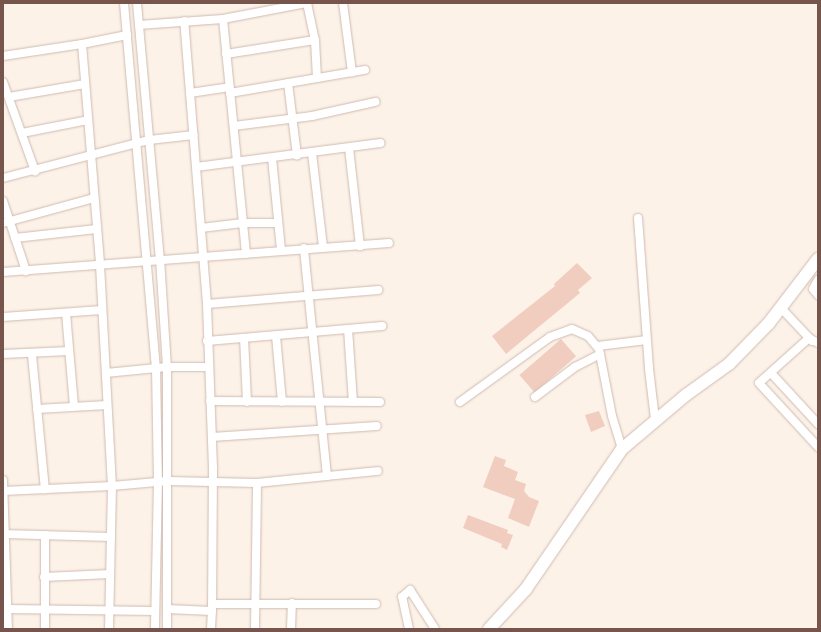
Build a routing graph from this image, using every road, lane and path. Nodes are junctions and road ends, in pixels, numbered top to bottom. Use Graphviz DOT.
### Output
graph roads {
  1 [pos="124,3"];
  2 [pos="137,3"];
  3 [pos="307,3"];
  4 [pos="343,3"];
  5 [pos="223,19"];
  6 [pos="184,21"];
  7 [pos="139,25"];
  8 [pos="127,35"];
  9 [pos="315,40"];
  10 [pos="82,44"];
  11 [pos="226,54"];
  12 [pos="3,56"];
  13 [pos="365,70"];
  14 [pos="352,72"];
  15 [pos="317,78"];
  16 [pos="3,82"];
  17 [pos="288,83"];
  18 [pos="85,84"];
  19 [pos="230,90"];
  20 [pos="190,93"];
  21 [pos="9,97"];
  22 [pos="376,102"];
  23 [pos="294,118"];
  24 [pos="88,120"];
  25 [pos="234,126"];
  26 [pos="22,133"];
  27 [pos="194,135"];
  28 [pos="149,140"];
  29 [pos="136,143"];
  30 [pos="380,143"];
  31 [pos="348,148"];
  32 [pos="312,153"];
  33 [pos="91,155"];
  34 [pos="297,155"];
  35 [pos="272,158"];
  36 [pos="238,162"];
  37 [pos="196,167"];
  38 [pos="35,171"];
  39 [pos="3,178"];
  40 [pos="94,198"];
  41 [pos="3,201"];
  42 [pos="638,218"];
  43 [pos="7,222"];
  44 [pos="244,223"];
  45 [pos="278,223"];
  46 [pos="201,228"];
  47 [pos="97,229"];
  48 [pos="15,238"];
  49 [pos="389,243"];
  50 [pos="323,246"];
  51 [pos="360,246"];
  52 [pos="304,248"];
  53 [pos="281,250"];
  54 [pos="246,254"];
  55 [pos="204,257"];
  56 [pos="160,259"];
  57 [pos="818,259"];
  58 [pos="147,260"];
  59 [pos="100,265"];
  60 [pos="26,271"];
  61 [pos="3,272"];
  62 [pos="818,280"];
  63 [pos="378,290"];
  64 [pos="818,295"];
  65 [pos="311,297"];
  66 [pos="207,304"];
  67 [pos="781,308"];
  68 [pos="102,310"];
  69 [pos="66,313"];
  70 [pos="3,317"];
  71 [pos="382,326"];
  72 [pos="348,329"];
  73 [pos="312,332"];
  74 [pos="276,336"];
  75 [pos="244,338"];
  76 [pos="809,338"];
  77 [pos="207,340"];
  78 [pos="647,340"];
  79 [pos="818,343"];
  80 [pos="818,348"];
  81 [pos="599,350"];
  82 [pos="69,352"];
  83 [pos="3,354"];
  84 [pos="32,355"];
  85 [pos="167,367"];
  86 [pos="209,367"];
  87 [pos="156,368"];
  88 [pos="106,373"];
  89 [pos="772,374"];
  90 [pos="535,397"];
  91 [pos="210,401"];
  92 [pos="247,402"];
  93 [pos="282,402"];
  94 [pos="318,402"];
  95 [pos="353,402"];
  96 [pos="380,402"];
  97 [pos="460,402"];
  98 [pos="107,405"];
  99 [pos="74,406"];
  100 [pos="37,409"];
  101 [pos="655,419"];
  102 [pos="818,424"];
  103 [pos="377,426"];
  104 [pos="324,431"];
  105 [pos="212,437"];
  106 [pos="818,447"];
  107 [pos="622,449"];
  108 [pos="378,472"];
  109 [pos="327,476"];
  110 [pos="3,480"];
  111 [pos="168,481"];
  112 [pos="158,482"];
  113 [pos="213,483"];
  114 [pos="257,483"];
  115 [pos="112,486"];
  116 [pos="45,489"];
  117 [pos="3,491"];
  118 [pos="4,534"];
  119 [pos="45,535"];
  120 [pos="111,537"];
  121 [pos="5,572"];
  122 [pos="110,574"];
  123 [pos="44,577"];
  124 [pos="255,603"];
  125 [pos="292,603"];
  126 [pos="376,604"];
  127 [pos="212,607"];
  128 [pos="8,609"];
  129 [pos="44,609"];
  130 [pos="167,609"];
  131 [pos="109,611"];
  132 [pos="155,611"];
  133 [pos="8,629"];
  134 [pos="45,629"];
  135 [pos="109,629"];
  136 [pos="155,629"];
  137 [pos="166,629"];
  138 [pos="211,629"];
  139 [pos="255,629"];
  140 [pos="291,629"];
  141 [pos="410,629"];
  142 [pos="435,629"];
  143 [pos="489,629"];
  1 -- 8 [label="street"];
  2 -- 7 [label="street"];
  3 -- 5 [label="street"];
  3 -- 9 [label="street"];
  4 -- 14 [label="street"];
  5 -- 6 [label="street"];
  5 -- 11 [label="street"];
  6 -- 7 [label="street"];
  6 -- 20 [label="street"];
  7 -- 28 [label="street"];
  8 -- 10 [label="street"];
  8 -- 29 [label="street"];
  9 -- 11 [label="street"];
  9 -- 15 [label="street"];
  10 -- 12 [label="street"];
  10 -- 18 [label="street"];
  11 -- 19 [label="street"];
  13 -- 14 [label="street"];
  14 -- 15 [label="street"];
  15 -- 17 [label="street"];
  16 -- 21 [label="street"];
  17 -- 19 [label="street"];
  17 -- 23 [label="street"];
  18 -- 21 [label="street"];
  18 -- 24 [label="street"];
  19 -- 20 [label="street"];
  19 -- 25 [label="street"];
  20 -- 27 [label="street"];
  21 -- 26 [label="street"];
  22 -- 23 [label="street"];
  23 -- 25 [label="street"];
  23 -- 34 [label="street"];
  24 -- 26 [label="street"];
  24 -- 33 [label="street"];
  25 -- 36 [label="street"];
  26 -- 38 [label="street"];
  27 -- 28 [label="street"];
  27 -- 37 [label="street"];
  28 -- 29 [label="street"];
  28 -- 56 [label="street"];
  29 -- 33 [label="street"];
  29 -- 58 [label="street"];
  30 -- 31 [label="street"];
  31 -- 32 [label="street"];
  31 -- 51 [label="street"];
  32 -- 34 [label="street"];
  32 -- 50 [label="street"];
  33 -- 38 [label="street"];
  33 -- 40 [label="street"];
  34 -- 35 [label="street"];
  35 -- 36 [label="street"];
  35 -- 45 [label="street"];
  36 -- 37 [label="street"];
  36 -- 44 [label="street"];
  37 -- 46 [label="street"];
  38 -- 39 [label="street"];
  40 -- 43 [label="street"];
  40 -- 47 [label="street"];
  41 -- 43 [label="street"];
  42 -- 78 [label="street"];
  43 -- 48 [label="street"];
  44 -- 45 [label="street"];
  44 -- 46 [label="street"];
  44 -- 54 [label="street"];
  45 -- 53 [label="street"];
  46 -- 55 [label="street"];
  47 -- 48 [label="street"];
  47 -- 59 [label="street"];
  48 -- 60 [label="street"];
  49 -- 51 [label="street"];
  50 -- 51 [label="street"];
  50 -- 52 [label="street"];
  52 -- 53 [label="street"];
  52 -- 65 [label="street"];
  53 -- 54 [label="street"];
  54 -- 55 [label="street"];
  55 -- 56 [label="street"];
  55 -- 66 [label="street"];
  56 -- 58 [label="street"];
  56 -- 85 [label="street"];
  57 -- 67 [label="street"];
  58 -- 59 [label="street"];
  58 -- 87 [label="street"];
  59 -- 60 [label="street"];
  59 -- 68 [label="street"];
  60 -- 61 [label="street"];
  62 -- 64 [label="street"];
  63 -- 65 [label="street"];
  65 -- 66 [label="street"];
  65 -- 73 [label="street"];
  66 -- 77 [label="street"];
  67 -- 76 [label="street"];
  67 -- 101 [label="street"];
  68 -- 69 [label="street"];
  68 -- 88 [label="street"];
  69 -- 70 [label="street"];
  69 -- 82 [label="street"];
  71 -- 72 [label="street"];
  72 -- 73 [label="street"];
  72 -- 95 [label="street"];
  73 -- 74 [label="street"];
  73 -- 94 [label="street"];
  74 -- 75 [label="street"];
  74 -- 93 [label="street"];
  75 -- 77 [label="street"];
  75 -- 92 [label="street"];
  76 -- 79 [label="street"];
  76 -- 80 [label="street"];
  76 -- 89 [label="street"];
  77 -- 86 [label="street"];
  78 -- 81 [label="street"];
  78 -- 101 [label="street"];
  81 -- 90 [label="street"];
  81 -- 97 [label="street"];
  81 -- 107 [label="street"];
  82 -- 84 [label="street"];
  82 -- 99 [label="street"];
  83 -- 84 [label="street"];
  84 -- 100 [label="street"];
  85 -- 86 [label="street"];
  85 -- 87 [label="street"];
  85 -- 111 [label="street"];
  86 -- 91 [label="street"];
  87 -- 88 [label="street"];
  87 -- 112 [label="street"];
  88 -- 98 [label="street"];
  89 -- 102 [label="street"];
  89 -- 106 [label="street"];
  91 -- 92 [label="street"];
  91 -- 105 [label="street"];
  92 -- 93 [label="street"];
  93 -- 94 [label="street"];
  94 -- 95 [label="street"];
  94 -- 104 [label="street"];
  95 -- 96 [label="street"];
  98 -- 99 [label="street"];
  98 -- 115 [label="street"];
  99 -- 100 [label="street"];
  100 -- 116 [label="street"];
  101 -- 107 [label="street"];
  103 -- 104 [label="street"];
  104 -- 105 [label="street"];
  104 -- 109 [label="street"];
  105 -- 113 [label="street"];
  107 -- 143 [label="street"];
  108 -- 109 [label="street"];
  109 -- 114 [label="street"];
  110 -- 117 [label="street"];
  111 -- 112 [label="street"];
  111 -- 113 [label="street"];
  111 -- 130 [label="street"];
  112 -- 115 [label="street"];
  112 -- 132 [label="street"];
  113 -- 114 [label="street"];
  113 -- 127 [label="street"];
  114 -- 124 [label="street"];
  115 -- 116 [label="street"];
  115 -- 120 [label="street"];
  116 -- 117 [label="street"];
  117 -- 118 [label="street"];
  118 -- 119 [label="street"];
  118 -- 121 [label="street"];
  119 -- 120 [label="street"];
  119 -- 123 [label="street"];
  120 -- 122 [label="street"];
  121 -- 128 [label="street"];
  122 -- 123 [label="street"];
  122 -- 131 [label="street"];
  123 -- 129 [label="street"];
  124 -- 125 [label="street"];
  124 -- 127 [label="street"];
  124 -- 139 [label="street"];
  125 -- 126 [label="street"];
  125 -- 140 [label="street"];
  127 -- 130 [label="street"];
  127 -- 138 [label="street"];
  128 -- 129 [label="street"];
  128 -- 133 [label="street"];
  129 -- 131 [label="street"];
  129 -- 134 [label="street"];
  130 -- 137 [label="street"];
  131 -- 132 [label="street"];
  131 -- 135 [label="street"];
  132 -- 136 [label="street"];
  141 -- 142 [label="street"];
}
